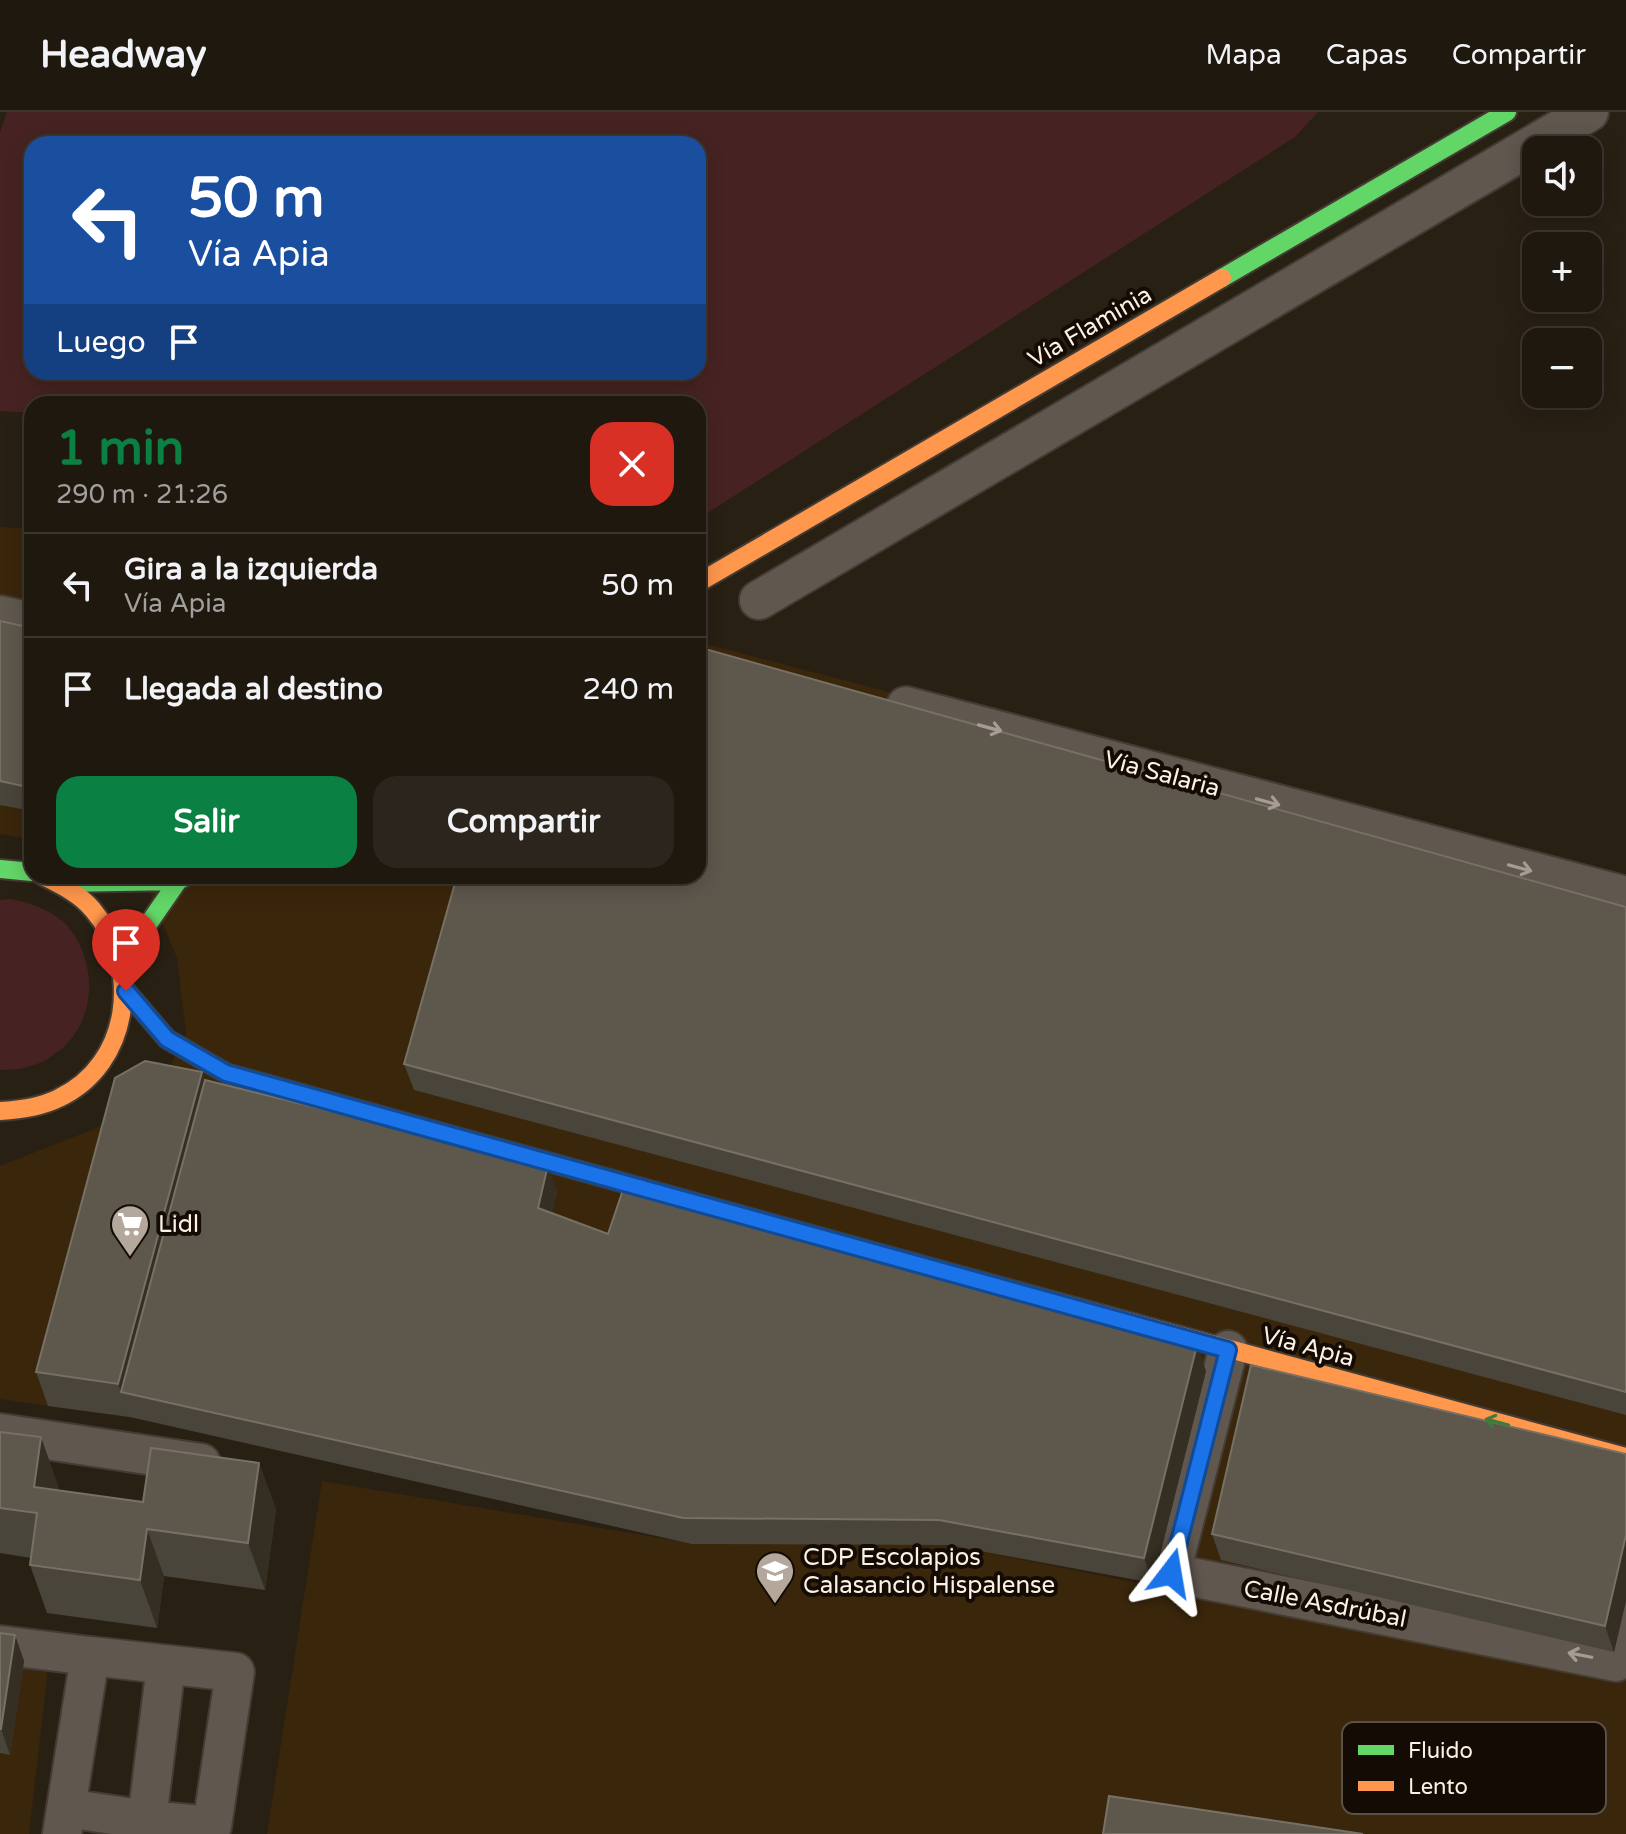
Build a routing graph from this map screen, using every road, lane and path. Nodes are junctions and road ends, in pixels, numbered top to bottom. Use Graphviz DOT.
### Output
graph roads {
  1 [pos="1507,112"];
  2 [pos="1589,112"];
  3 [pos="706,578"];
  4 [pos="759,600"];
  5 [pos="0,615"];
  6 [pos="24,620"];
  7 [pos="868,696"];
  8 [pos="0,869"];
  9 [pos="24,871"];
  10 [pos="62,884"];
  11 [pos="179,884"];
  12 [pos="1626,896"];
  13 [pos="122,962"];
  14 [pos="126,991"];
  15 [pos="0,1111"];
  16 [pos="1228,1350"];
  17 [pos="0,1433"];
  18 [pos="1626,1457"];
  19 [pos="235,1469"];
  20 [pos="1626,1622"];
  21 [pos="0,1645"];
  22 [pos="90,1656"];
  23 [pos="166,1665"];
  24 [pos="147,1820"];
  25 [pos="64,1821"];
  1 -- 3 [label="street, Vía Flaminia"];
  2 -- 4 [label="street"];
  5 -- 6 [label="street"];
  7 -- 12 [label="street, Vía Salaria, one-way"];
  8 -- 9 [label="street"];
  10 -- 13 [label="street"];
  11 -- 13 [label="street"];
  13 -- 14 [label="street"];
  14 -- 15 [label="street"];
  14 -- 16 [label="street, Vía Apia"];
  18 -- 16 [label="street, Vía Apia, one-way"];
  20 -- 16 [label="street, Calle Asdrúbal, one-way"];
  17 -- 19 [label="street"];
  21 -- 22 [label="street"];
  22 -- 23 [label="street"];
  22 -- 25 [label="street"];
  23 -- 24 [label="street"];
  23 -- 24 [label="street"];
  24 -- 25 [label="street"];
}
